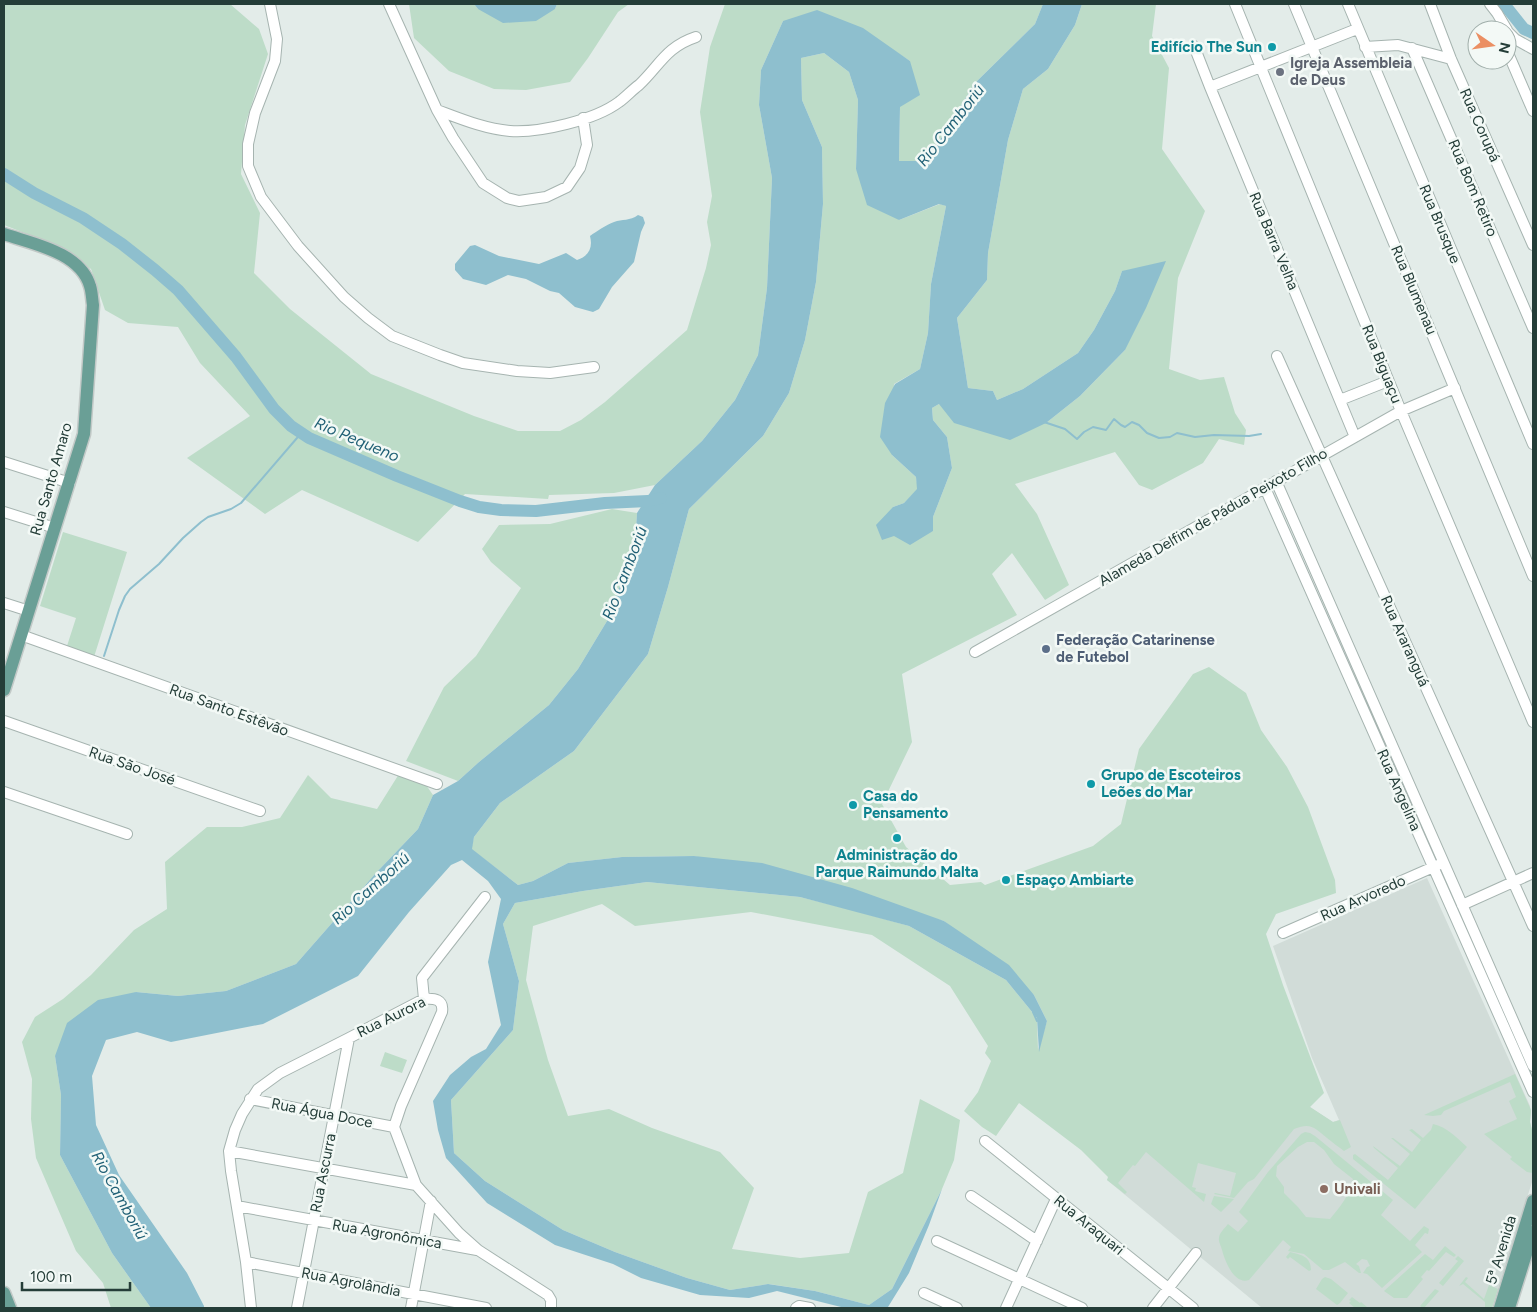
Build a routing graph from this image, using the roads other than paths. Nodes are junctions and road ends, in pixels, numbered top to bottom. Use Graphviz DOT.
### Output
graph roads {
  1 [pos="270,4"];
  2 [pos="389,4"];
  3 [pos="1235,4"];
  4 [pos="1294,4"];
  5 [pos="1348,4"];
  6 [pos="1430,4"];
  7 [pos="1490,4"];
  8 [pos="1500,20"];
  9 [pos="1358,29"];
  10 [pos="696,37"];
  11 [pos="1517,40"];
  12 [pos="1194,46"];
  13 [pos="1312,47"];
  14 [pos="1365,47"];
  15 [pos="1412,48"];
  16 [pos="1533,49"];
  17 [pos="1451,59"];
  18 [pos="1260,67"];
  19 [pos="1515,70"];
  20 [pos="1210,87"];
  21 [pos="437,110"];
  22 [pos="1533,111"];
  23 [pos="583,118"];
  24 [pos="4,234"];
  25 [pos="1533,245"];
  26 [pos="1533,328"];
  27 [pos="1277,356"];
  28 [pos="594,367"];
  29 [pos="1388,381"];
  30 [pos="1455,388"];
  31 [pos="1340,400"];
  32 [pos="1400,411"];
  33 [pos="1355,437"];
  34 [pos="1533,444"];
  35 [pos="1321,456"];
  36 [pos="4,462"];
  37 [pos="1276,482"];
  38 [pos="70,483"];
  39 [pos="1264,488"];
  40 [pos="4,512"];
  41 [pos="55,528"];
  42 [pos="1533,576"];
  43 [pos="4,603"];
  44 [pos="29,611"];
  45 [pos="21,635"];
  46 [pos="975,652"];
  47 [pos="8,663"];
  48 [pos="4,690"];
  49 [pos="4,721"];
  50 [pos="1533,722"];
  51 [pos="1400,764"];
  52 [pos="1390,769"];
  53 [pos="437,784"];
  54 [pos="4,792"];
  55 [pos="260,811"];
  56 [pos="127,834"];
  57 [pos="1444,863"];
  58 [pos="1434,867"];
  59 [pos="1533,873"];
  60 [pos="1513,882"];
  61 [pos="484,897"];
  62 [pos="1462,905"];
  63 [pos="1533,926"];
  64 [pos="1283,933"];
  65 [pos="424,998"];
  66 [pos="349,1038"];
  67 [pos="1533,1066"];
  68 [pos="1533,1092"];
  69 [pos="250,1099"];
  70 [pos="334,1115"];
  71 [pos="394,1127"];
  72 [pos="985,1142"];
  73 [pos="229,1151"];
  74 [pos="324,1168"];
  75 [pos="416,1185"];
  76 [pos="971,1196"];
  77 [pos="1056,1199"];
  78 [pos="1533,1201"];
  79 [pos="431,1202"];
  80 [pos="237,1206"];
  81 [pos="314,1220"];
  82 [pos="1533,1232"];
  83 [pos="424,1240"];
  84 [pos="937,1241"];
  85 [pos="1037,1241"];
  86 [pos="478,1250"];
  87 [pos="1196,1253"];
  88 [pos="246,1262"];
  89 [pos="304,1273"];
  90 [pos="1019,1280"];
  91 [pos="1168,1289"];
  92 [pos="924,1293"];
  93 [pos="413,1294"];
  94 [pos="251,1308"];
  95 [pos="297,1308"];
  96 [pos="411,1308"];
  97 [pos="486,1308"];
  98 [pos="551,1308"];
  99 [pos="796,1308"];
  100 [pos="810,1308"];
  101 [pos="957,1308"];
  102 [pos="1006,1308"];
  103 [pos="1082,1308"];
  104 [pos="1153,1308"];
  105 [pos="1193,1308"];
  106 [pos="1500,1308"];
  107 [pos="1509,1308"];
  1 -- 28 [label="street"];
  2 -- 21 [label="street"];
  3 -- 18 [label="street, Rua Biguaçu"];
  4 -- 13 [label="street, Rua Blumenau"];
  5 -- 9 [label="street, Rua Brusque"];
  6 -- 17 [label="street, Rua Corupá"];
  7 -- 8 [label="street"];
  9 -- 13 [label="street"];
  9 -- 14 [label="street, Rua Brusque"];
  10 -- 23 [label="street"];
  11 -- 16 [label="street"];
  12 -- 20 [label="street, Rua Barra Velha"];
  13 -- 18 [label="street"];
  13 -- 30 [label="street, Rua Blumenau"];
  14 -- 15 [label="street"];
  14 -- 34 [label="street, Rua Brusque"];
  15 -- 17 [label="street"];
  15 -- 26 [label="street, Rua Bom Retiro"];
  17 -- 25 [label="street, Rua Corupá"];
  18 -- 20 [label="street"];
  18 -- 29 [label="street, Rua Biguaçu"];
  19 -- 22 [label="street"];
  20 -- 31 [label="street, Rua Barra Velha"];
  21 -- 23 [label="street"];
  21 -- 23 [label="street"];
  24 -- 38 [label="main road, Rua Santo Amaro"];
  27 -- 35 [label="street, Rua Araranguá"];
  29 -- 31 [label="street"];
  29 -- 32 [label="street, Rua Biguaçu"];
  30 -- 32 [label="street, Alameda Delfim de Pádua Peixoto Filho"];
  30 -- 42 [label="street, Rua Blumenau"];
  31 -- 33 [label="street, Rua Barra Velha"];
  32 -- 33 [label="street, Alameda Delfim de Pádua Peixoto Filho"];
  32 -- 50 [label="street, Rua Biguaçu"];
  33 -- 35 [label="street, Alameda Delfim de Pádua Peixoto Filho"];
  35 -- 37 [label="street, Alameda Delfim de Pádua Peixoto Filho"];
  35 -- 60 [label="street, Rua Araranguá"];
  36 -- 38 [label="street"];
  37 -- 39 [label="street, Alameda Delfim de Pádua Peixoto Filho"];
  37 -- 51 [label="street, Rua Angelina"];
  38 -- 41 [label="main road, Rua Santo Amaro"];
  39 -- 46 [label="street, Alameda Delfim de Pádua Peixoto Filho"];
  39 -- 52 [label="street, Rua Angelina"];
  40 -- 41 [label="street"];
  41 -- 44 [label="main road, Rua Santo Amaro"];
  43 -- 44 [label="street"];
  44 -- 45 [label="main road, Rua Santo Amaro"];
  45 -- 47 [label="main road, Rua Santo Amaro"];
  45 -- 53 [label="street, Rua Santo Estêvão"];
  47 -- 48 [label="main road, Rua Santo Amaro"];
  49 -- 55 [label="street, Rua São José"];
  51 -- 52 [label="street"];
  51 -- 57 [label="street, Rua Angelina"];
  52 -- 58 [label="street, Rua Angelina"];
  54 -- 56 [label="street"];
  57 -- 58 [label="street, Rua Arvoredo"];
  57 -- 62 [label="street, Rua Angelina"];
  58 -- 64 [label="street, Rua Arvoredo"];
  58 -- 68 [label="street, Rua Angelina"];
  59 -- 60 [label="street"];
  60 -- 62 [label="street"];
  60 -- 63 [label="street, Rua Araranguá"];
  61 -- 65 [label="street"];
  62 -- 67 [label="street, Rua Angelina"];
  65 -- 66 [label="street, Rua Aurora"];
  65 -- 71 [label="street, Rua Aurora"];
  66 -- 69 [label="street, Rua Aurora"];
  66 -- 70 [label="street, Rua Ascurra"];
  69 -- 70 [label="street, Rua Água Doce"];
  69 -- 73 [label="street, Rua Aurora"];
  70 -- 71 [label="street, Rua Água Doce"];
  70 -- 74 [label="street, Rua Ascurra"];
  71 -- 75 [label="street"];
  72 -- 77 [label="street, Rua Araquari"];
  73 -- 74 [label="street"];
  73 -- 80 [label="street, Rua Aurora"];
  74 -- 75 [label="street"];
  74 -- 81 [label="street, Rua Ascurra"];
  75 -- 79 [label="street"];
  76 -- 85 [label="street"];
  77 -- 85 [label="street"];
  77 -- 91 [label="street, Rua Araquari"];
  78 -- 106 [label="main road, 5ª Avenida"];
  79 -- 83 [label="street"];
  79 -- 86 [label="street"];
  80 -- 81 [label="street, Rua Agronômica"];
  80 -- 88 [label="street, Rua Aurora"];
  81 -- 83 [label="street, Rua Agronômica"];
  81 -- 89 [label="street, Rua Ascurra"];
  82 -- 107 [label="main road, 5ª Avenida"];
  83 -- 86 [label="street, Rua Agronômica"];
  83 -- 93 [label="street"];
  84 -- 90 [label="street"];
  85 -- 90 [label="street"];
  86 -- 98 [label="street"];
  87 -- 91 [label="street"];
  88 -- 89 [label="street, Rua Agrolândia"];
  88 -- 94 [label="street, Rua Aurora"];
  89 -- 93 [label="street, Rua Agrolândia"];
  89 -- 95 [label="street, Rua Ascurra"];
  90 -- 102 [label="street"];
  90 -- 103 [label="street"];
  91 -- 104 [label="street"];
  91 -- 105 [label="street, Rua Araquari"];
  92 -- 101 [label="street"];
  93 -- 96 [label="street"];
  93 -- 97 [label="street, Rua Agrolândia"];
  99 -- 100 [label="street"];
}
